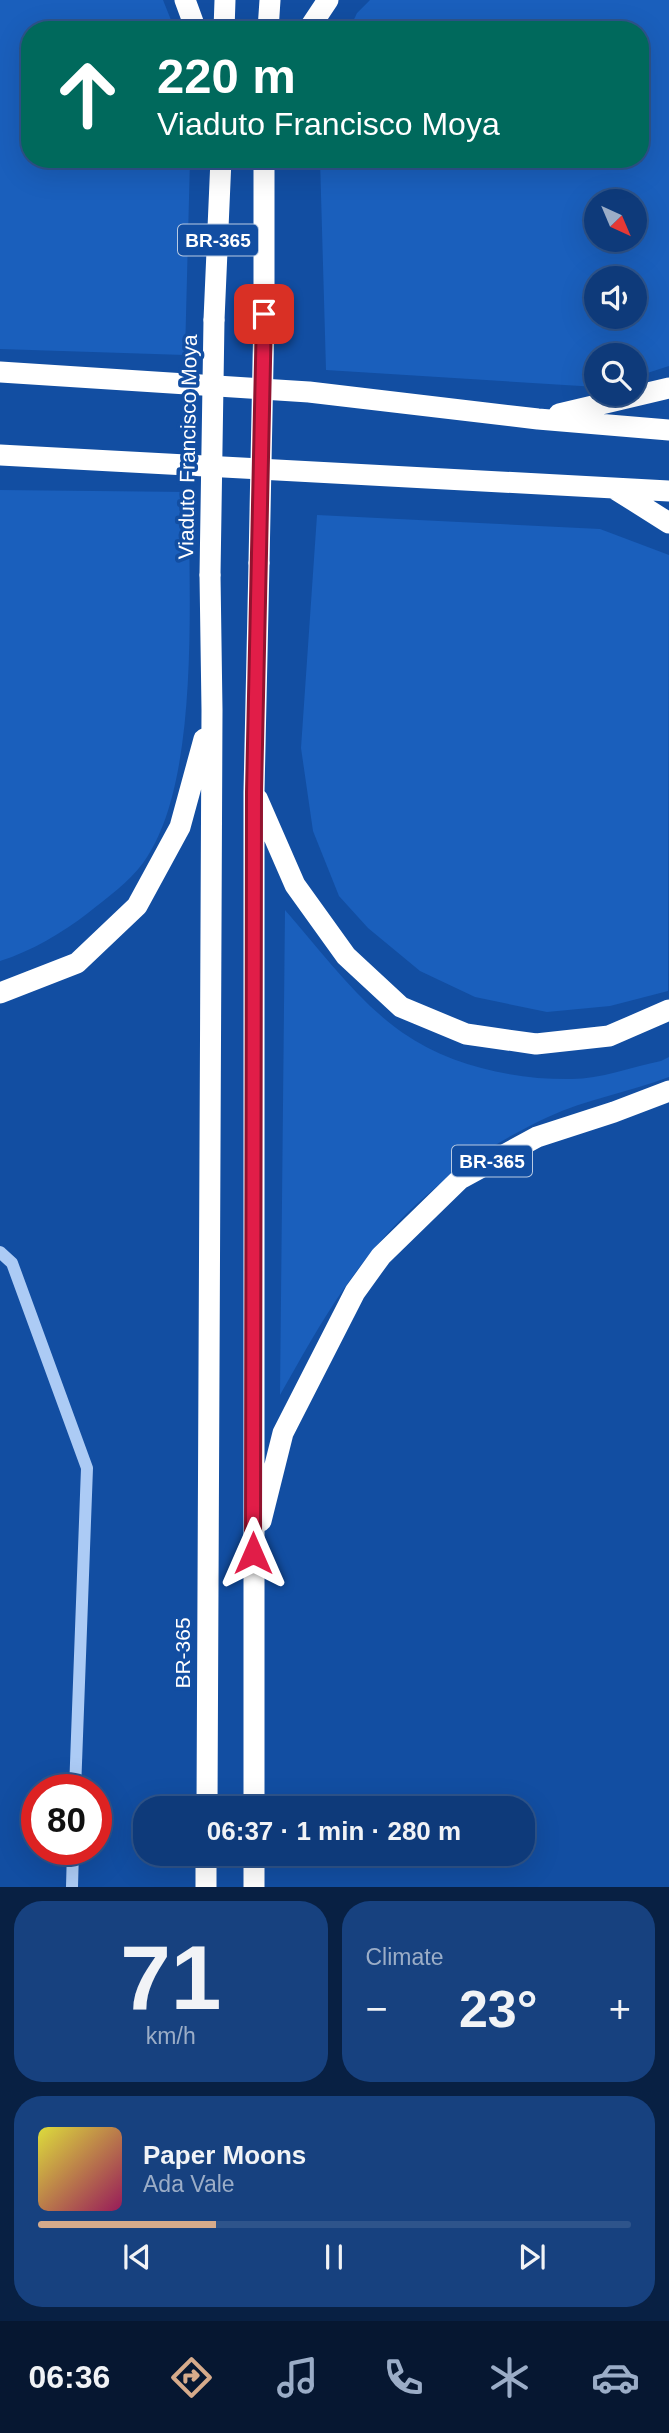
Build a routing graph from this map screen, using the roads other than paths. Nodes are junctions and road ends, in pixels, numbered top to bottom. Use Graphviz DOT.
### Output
graph roads {
  1 [pos="185,0"];
  2 [pos="225,0"];
  3 [pos="270,0"];
  4 [pos="328,0"];
  5 [pos="193,21"];
  6 [pos="224,21"];
  7 [pos="269,21"];
  8 [pos="314,21"];
  9 [pos="220,168"];
  10 [pos="264,168"];
  11 [pos="0,372"];
  12 [pos="669,388"];
  13 [pos="538,419"];
  14 [pos="669,430"];
  15 [pos="0,455"];
  16 [pos="613,488"];
  17 [pos="669,491"];
  18 [pos="669,523"];
  19 [pos="210,575"];
  20 [pos="212,710"];
  21 [pos="254,792"];
  22 [pos="0,993"];
  23 [pos="669,1010"];
  24 [pos="669,1091"];
  25 [pos="0,1252"];
  26 [pos="253,1553"];
  27 [pos="76,1774"];
  28 [pos="206,1796"];
  29 [pos="254,1796"];
  30 [pos="73,1865"];
  31 [pos="206,1866"];
  32 [pos="254,1866"];
  33 [pos="72,1887"];
  34 [pos="206,1887"];
  35 [pos="254,1887"];
  1 -- 5 [label="highway"];
  2 -- 6 [label="highway"];
  3 -- 7 [label="highway"];
  4 -- 8 [label="highway"];
  9 -- 19 [label="highway, Viaduto Francisco Moya / BR-365, bridge"];
  10 -- 21 [label="highway, BR-365, bridge"];
  11 -- 13 [label="highway"];
  12 -- 13 [label="highway"];
  13 -- 14 [label="highway"];
  15 -- 16 [label="highway"];
  16 -- 17 [label="highway"];
  16 -- 18 [label="highway"];
  19 -- 20 [label="highway, BR-365 / BR-365"];
  20 -- 22 [label="highway"];
  20 -- 28 [label="highway, BR-365 / BR-365"];
  21 -- 23 [label="highway"];
  21 -- 26 [label="highway, BR-365"];
  24 -- 26 [label="highway, BR-365"];
  25 -- 27 [label="street"];
  26 -- 29 [label="highway, BR-365"];
  30 -- 33 [label="street"];
  31 -- 34 [label="highway"];
  32 -- 35 [label="highway"];
}
